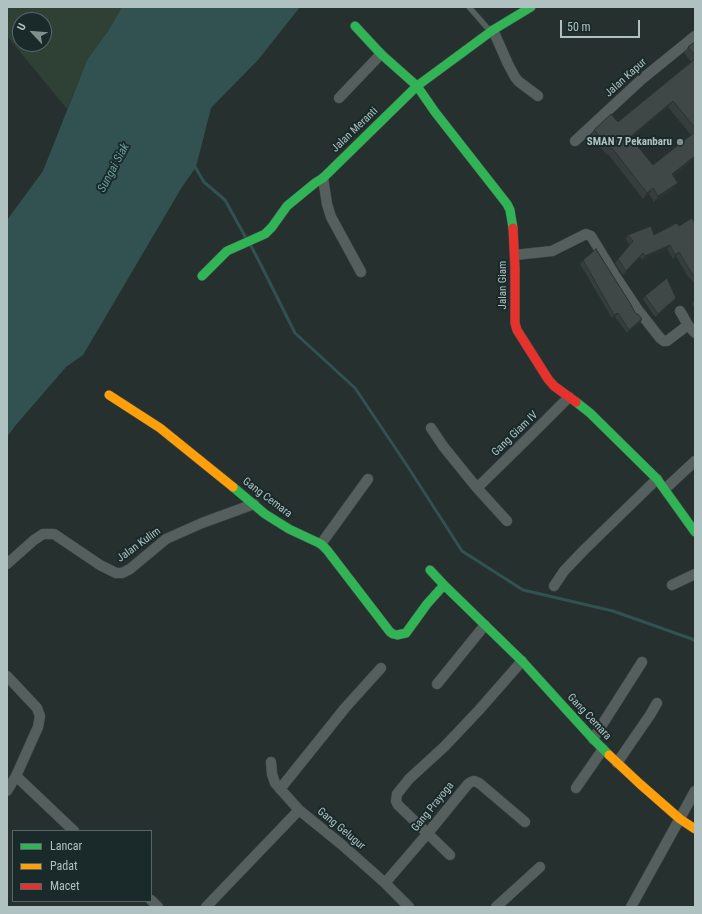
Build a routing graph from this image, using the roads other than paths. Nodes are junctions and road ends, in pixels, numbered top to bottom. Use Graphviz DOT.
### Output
graph roads {
  1 [pos="469,7"];
  2 [pos="531,7"];
  3 [pos="355,26"];
  4 [pos="492,31"];
  5 [pos="695,36"];
  6 [pos="381,54"];
  7 [pos="417,86"];
  8 [pos="538,96"];
  9 [pos="339,98"];
  10 [pos="575,141"];
  11 [pos="323,178"];
  12 [pos="515,256"];
  13 [pos="361,272"];
  14 [pos="202,276"];
  15 [pos="680,311"];
  16 [pos="692,329"];
  17 [pos="110,395"];
  18 [pos="569,397"];
  19 [pos="432,428"];
  20 [pos="695,461"];
  21 [pos="368,479"];
  22 [pos="657,479"];
  23 [pos="477,488"];
  24 [pos="664,488"];
  25 [pos="254,504"];
  26 [pos="506,521"];
  27 [pos="695,532"];
  28 [pos="320,544"];
  29 [pos="7,564"];
  30 [pos="430,570"];
  31 [pos="695,575"];
  32 [pos="444,585"];
  33 [pos="672,585"];
  34 [pos="554,586"];
  35 [pos="485,625"];
  36 [pos="522,661"];
  37 [pos="642,662"];
  38 [pos="381,668"];
  39 [pos="7,676"];
  40 [pos="437,684"];
  41 [pos="657,703"];
  42 [pos="593,739"];
  43 [pos="603,749"];
  44 [pos="271,762"];
  45 [pos="617,763"];
  46 [pos="16,776"];
  47 [pos="280,788"];
  48 [pos="576,788"];
  49 [pos="7,791"];
  50 [pos="695,791"];
  51 [pos="299,810"];
  52 [pos="680,819"];
  53 [pos="525,822"];
  54 [pos="695,828"];
  55 [pos="73,830"];
  56 [pos="428,833"];
  57 [pos="450,854"];
  58 [pos="540,867"];
  59 [pos="385,883"];
  60 [pos="206,907"];
  61 [pos="409,907"];
  62 [pos="496,907"];
  63 [pos="631,907"];
  1 -- 4 [label="lane"];
  2 -- 4 [label="street, Jalan Meranti"];
  3 -- 6 [label="street, Jalan Giam"];
  4 -- 7 [label="street, Jalan Meranti"];
  4 -- 8 [label="street"];
  5 -- 10 [label="street, Jalan Kapur"];
  6 -- 7 [label="street, Jalan Giam"];
  6 -- 9 [label="street"];
  7 -- 11 [label="street, Jalan Meranti"];
  7 -- 12 [label="street, Jalan Giam"];
  11 -- 13 [label="street"];
  11 -- 14 [label="street, Jalan Meranti"];
  12 -- 16 [label="street"];
  12 -- 18 [label="street, Jalan Giam"];
  15 -- 16 [label="street"];
  17 -- 25 [label="street, Gang Cemara"];
  18 -- 22 [label="street, Jalan Giam"];
  18 -- 23 [label="street, Gang Giam IV"];
  19 -- 23 [label="street"];
  20 -- 24 [label="street"];
  21 -- 28 [label="street"];
  22 -- 24 [label="street, Jalan Giam"];
  22 -- 34 [label="street"];
  23 -- 26 [label="street"];
  24 -- 27 [label="street, Jalan Giam"];
  25 -- 28 [label="street, Gang Cemara"];
  25 -- 29 [label="street, Jalan Kulim"];
  28 -- 32 [label="street, Gang Cemara"];
  30 -- 32 [label="street, Gang Cemara"];
  31 -- 33 [label="street"];
  32 -- 35 [label="street, Gang Cemara"];
  35 -- 36 [label="street, Gang Cemara"];
  35 -- 40 [label="street"];
  36 -- 42 [label="street, Gang Cemara"];
  36 -- 56 [label="street"];
  37 -- 42 [label="street"];
  38 -- 47 [label="street"];
  39 -- 46 [label="street"];
  41 -- 45 [label="street"];
  42 -- 43 [label="street, Gang Cemara"];
  43 -- 45 [label="street, Gang Cemara"];
  43 -- 48 [label="street"];
  44 -- 47 [label="street, Gang Gelugur"];
  45 -- 52 [label="street, Gang Cemara"];
  46 -- 49 [label="street"];
  46 -- 55 [label="street"];
  47 -- 51 [label="street, Gang Gelugur"];
  50 -- 52 [label="street"];
  51 -- 59 [label="street, Gang Gelugur"];
  51 -- 60 [label="street"];
  52 -- 54 [label="street, Gang Cemara"];
  52 -- 63 [label="street"];
  53 -- 56 [label="street, Gang Prayoga"];
  56 -- 57 [label="street"];
  56 -- 59 [label="street, Gang Prayoga"];
  58 -- 62 [label="street"];
  59 -- 61 [label="street, Gang Gelugur"];
}
